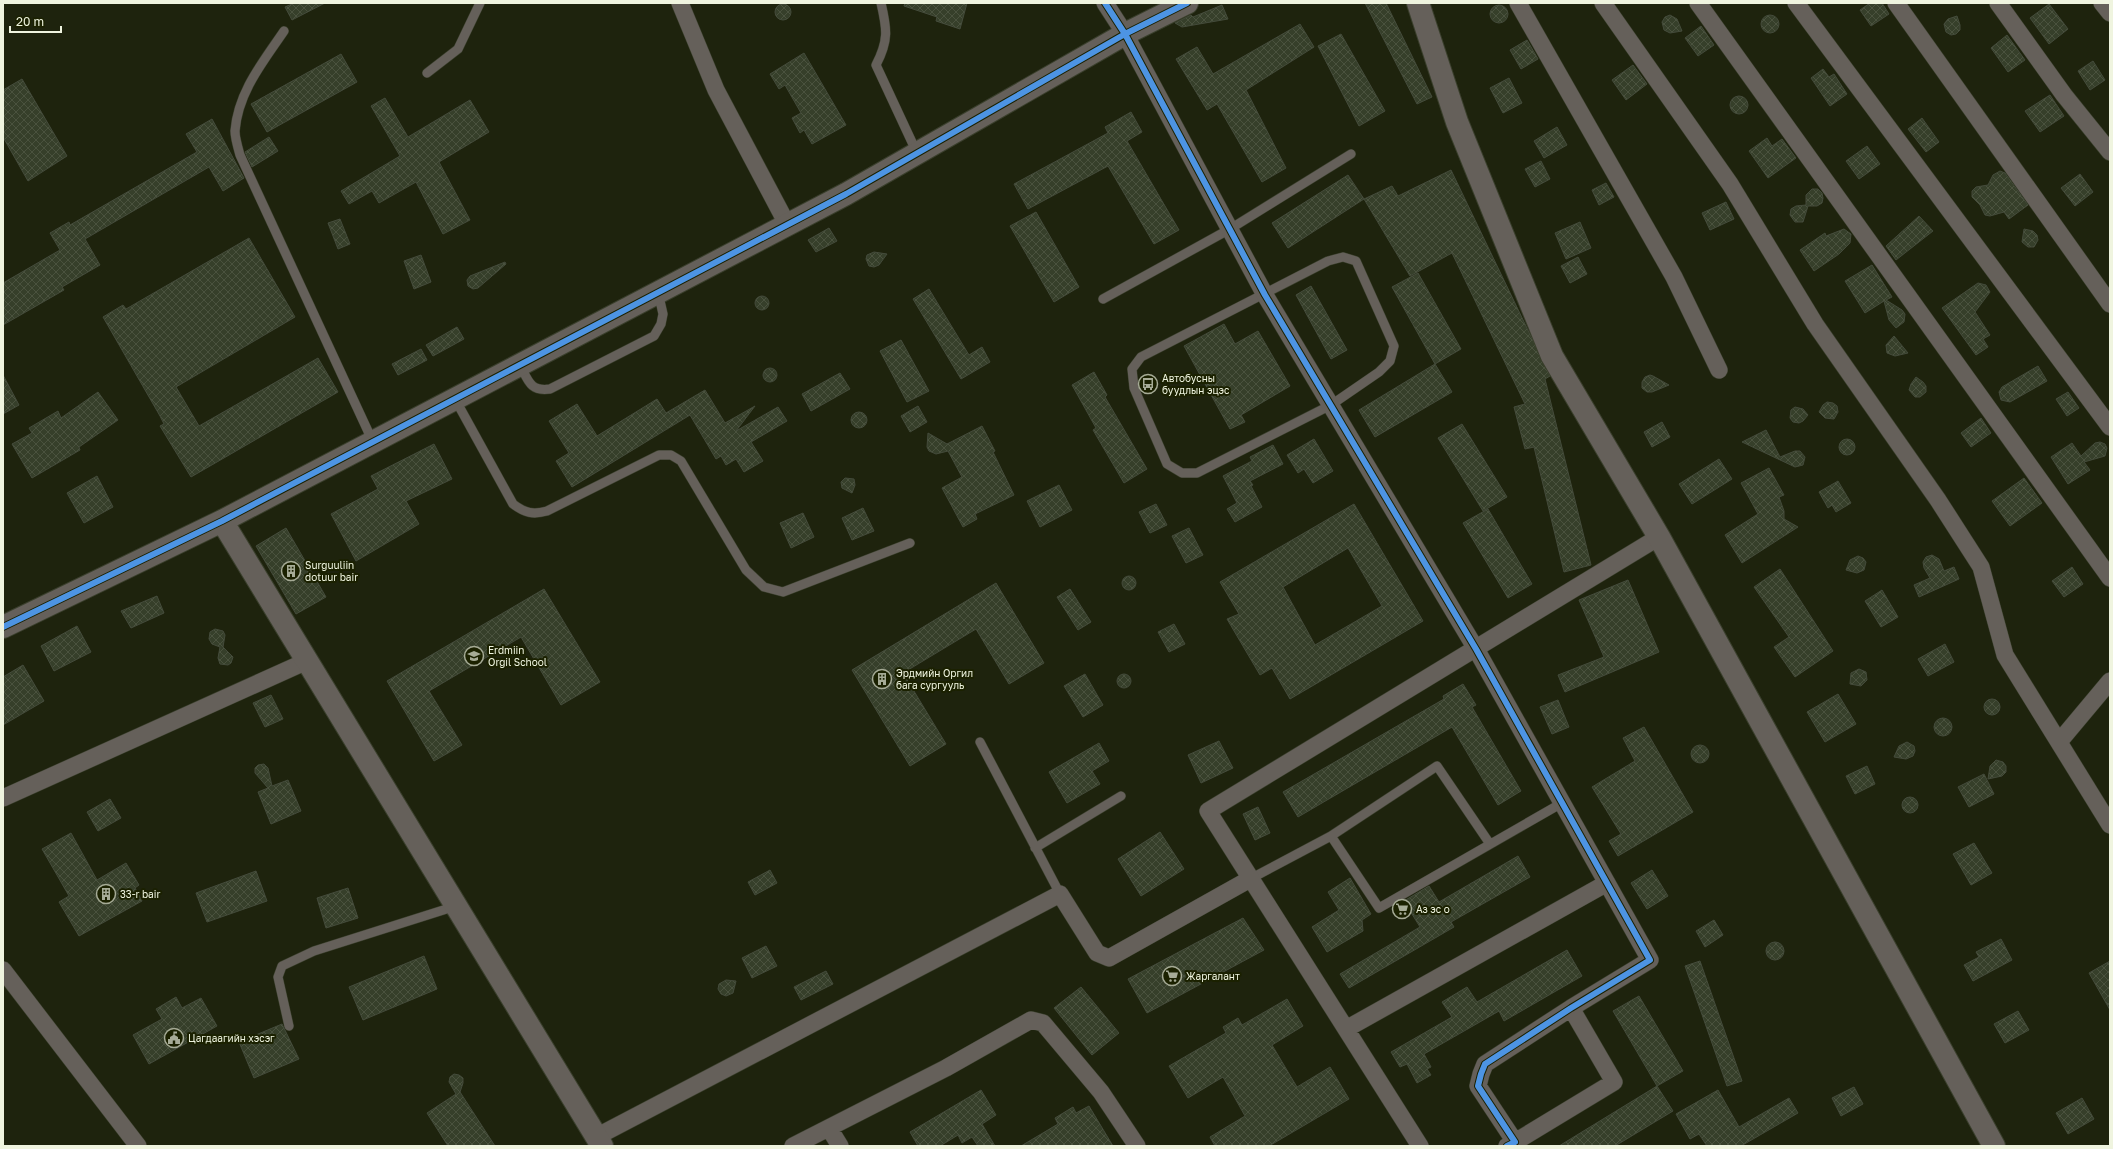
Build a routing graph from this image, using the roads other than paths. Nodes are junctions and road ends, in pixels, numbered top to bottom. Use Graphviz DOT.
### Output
graph roads {
  1 [pos="480,3"];
  2 [pos="680,3"];
  3 [pos="881,3"];
  4 [pos="1105,3"];
  5 [pos="1187,3"];
  6 [pos="1418,3"];
  7 [pos="1518,3"];
  8 [pos="1603,3"];
  9 [pos="1698,3"];
  10 [pos="1796,3"];
  11 [pos="1896,3"];
  12 [pos="1998,3"];
  13 [pos="2102,3"];
  14 [pos="2110,13"];
  15 [pos="284,31"];
  16 [pos="1125,34"];
  17 [pos="427,73"];
  18 [pos="2110,152"];
  19 [pos="917,153"];
  20 [pos="1351,154"];
  21 [pos="787,224"];
  22 [pos="1230,229"];
  23 [pos="658,292"];
  24 [pos="1265,295"];
  25 [pos="1103,299"];
  26 [pos="2110,304"];
  27 [pos="520,365"];
  28 [pos="1720,370"];
  29 [pos="455,399"];
  30 [pos="1331,405"];
  31 [pos="2110,427"];
  32 [pos="373,442"];
  33 [pos="222,521"];
  34 [pos="1659,537"];
  35 [pos="910,543"];
  36 [pos="2110,578"];
  37 [pos="3,627"];
  38 [pos="1476,649"];
  39 [pos="307,661"];
  40 [pos="2110,682"];
  41 [pos="980,742"];
  42 [pos="2060,742"];
  43 [pos="1121,796"];
  44 [pos="3,798"];
  45 [pos="1562,803"];
  46 [pos="2110,825"];
  47 [pos="1331,836"];
  48 [pos="1490,844"];
  49 [pos="1035,848"];
  50 [pos="1250,879"];
  51 [pos="1607,883"];
  52 [pos="1060,894"];
  53 [pos="456,906"];
  54 [pos="3,970"];
  55 [pos="1571,1008"];
  56 [pos="289,1026"];
  57 [pos="1346,1029"];
  58 [pos="829,1128"];
  59 [pos="599,1141"];
  60 [pos="1511,1144"];
  61 [pos="138,1146"];
  62 [pos="793,1146"];
  63 [pos="840,1146"];
  64 [pos="1137,1146"];
  65 [pos="1420,1146"];
  66 [pos="1994,1146"];
  1 -- 17 [label="lane"];
  2 -- 21 [label="street"];
  3 -- 19 [label="lane"];
  4 -- 16 [label="street"];
  5 -- 16 [label="street"];
  6 -- 34 [label="street"];
  7 -- 28 [label="street"];
  8 -- 42 [label="street"];
  9 -- 36 [label="street"];
  10 -- 31 [label="street"];
  11 -- 26 [label="street"];
  12 -- 18 [label="street"];
  13 -- 14 [label="street"];
  15 -- 32 [label="lane"];
  16 -- 19 [label="street"];
  16 -- 22 [label="street"];
  19 -- 21 [label="street"];
  20 -- 22 [label="lane"];
  21 -- 23 [label="street"];
  22 -- 24 [label="street"];
  22 -- 25 [label="lane"];
  23 -- 27 [label="street"];
  23 -- 27 [label="lane"];
  24 -- 30 [label="street"];
  24 -- 30 [label="lane"];
  24 -- 30 [label="lane"];
  27 -- 29 [label="street"];
  29 -- 32 [label="street"];
  29 -- 35 [label="lane"];
  30 -- 38 [label="street"];
  32 -- 33 [label="street"];
  33 -- 37 [label="street"];
  33 -- 39 [label="street"];
  34 -- 38 [label="street"];
  34 -- 66 [label="street"];
  38 -- 45 [label="street"];
  38 -- 50 [label="street"];
  39 -- 44 [label="street"];
  39 -- 53 [label="street"];
  40 -- 42 [label="street"];
  41 -- 49 [label="lane"];
  42 -- 46 [label="street"];
  43 -- 49 [label="lane"];
  45 -- 48 [label="lane"];
  45 -- 51 [label="street"];
  47 -- 48 [label="lane"];
  47 -- 48 [label="lane"];
  47 -- 50 [label="lane"];
  49 -- 52 [label="lane"];
  50 -- 52 [label="street"];
  50 -- 57 [label="street"];
  51 -- 55 [label="street"];
  51 -- 57 [label="street"];
  52 -- 59 [label="street"];
  53 -- 56 [label="lane"];
  53 -- 59 [label="street"];
  54 -- 61 [label="street"];
  55 -- 60 [label="street"];
  55 -- 60 [label="street"];
  57 -- 65 [label="street"];
  58 -- 62 [label="street"];
  58 -- 63 [label="street"];
  58 -- 64 [label="street"];
}
